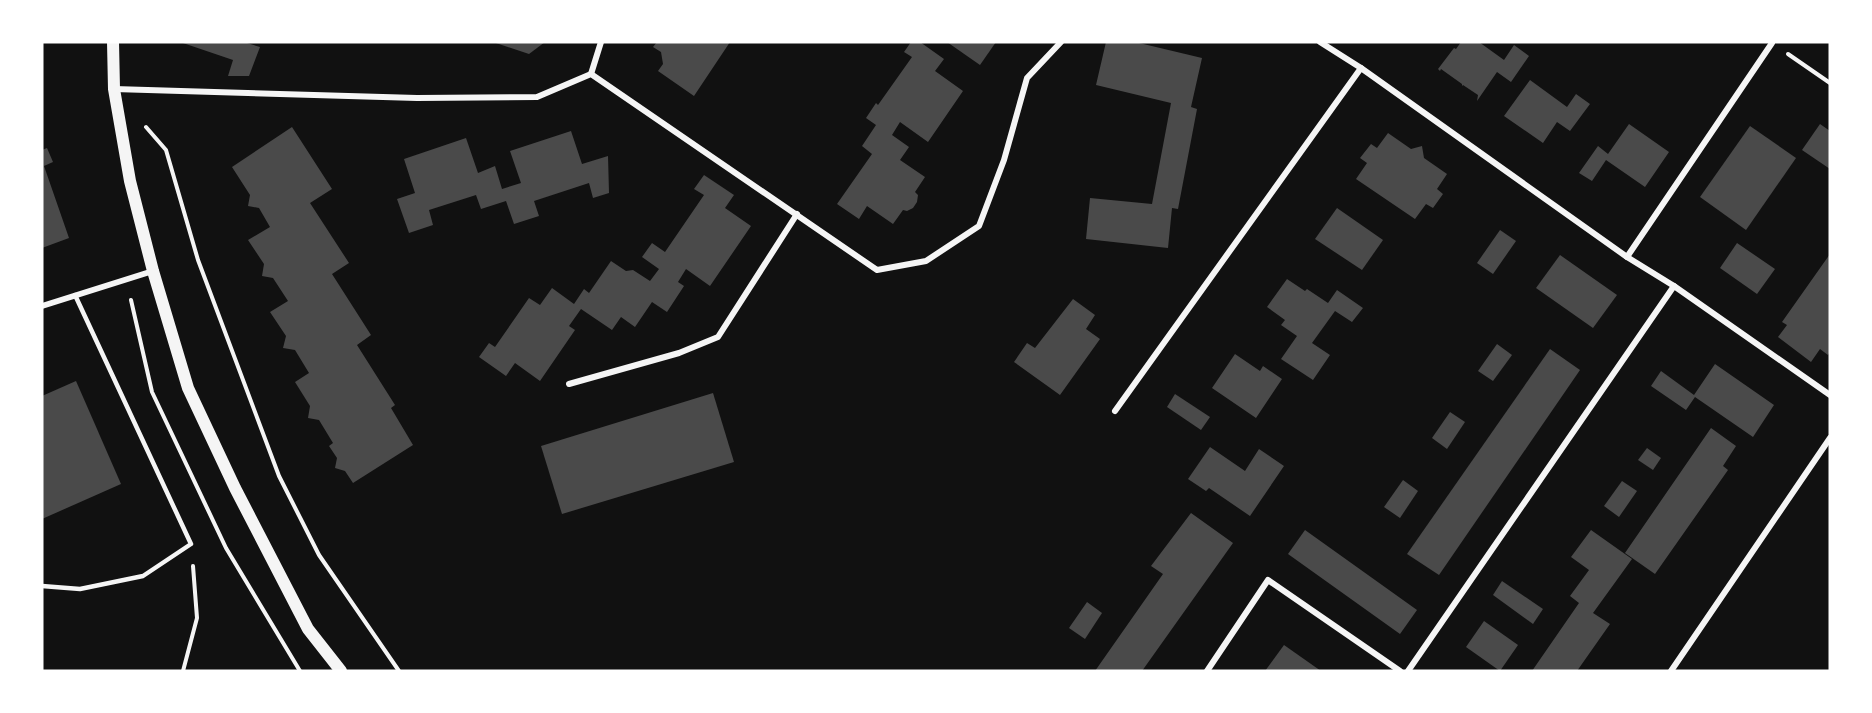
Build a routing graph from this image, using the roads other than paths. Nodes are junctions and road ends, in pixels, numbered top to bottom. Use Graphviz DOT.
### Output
graph roads {
  1 [pos="112,42"];
  2 [pos="601,42"];
  3 [pos="1061,42"];
  4 [pos="1320,42"];
  5 [pos="1772,43"];
  6 [pos="1361,68"];
  7 [pos="591,74"];
  8 [pos="114,89"];
  9 [pos="797,214"];
  10 [pos="1627,257"];
  11 [pos="153,271"];
  12 [pos="1674,286"];
  13 [pos="75,296"];
  14 [pos="42,306"];
  15 [pos="569,384"];
  16 [pos="1830,395"];
  17 [pos="1115,411"];
  18 [pos="1830,438"];
  19 [pos="42,586"];
  20 [pos="341,671"];
  21 [pos="1207,671"];
  22 [pos="1400,671"];
  23 [pos="1408,671"];
  24 [pos="1671,671"];
  1 -- 8 [label="main road"];
  2 -- 7 [label="street"];
  3 -- 9 [label="street"];
  4 -- 6 [label="street"];
  5 -- 10 [label="street"];
  6 -- 10 [label="street"];
  6 -- 17 [label="street"];
  7 -- 8 [label="street"];
  7 -- 9 [label="street"];
  8 -- 11 [label="main road"];
  9 -- 15 [label="street"];
  10 -- 12 [label="street"];
  11 -- 13 [label="street"];
  11 -- 20 [label="main road"];
  12 -- 16 [label="street"];
  12 -- 23 [label="street"];
  13 -- 14 [label="street"];
  13 -- 19 [label="lane"];
  18 -- 24 [label="street"];
  21 -- 22 [label="street"];
}
